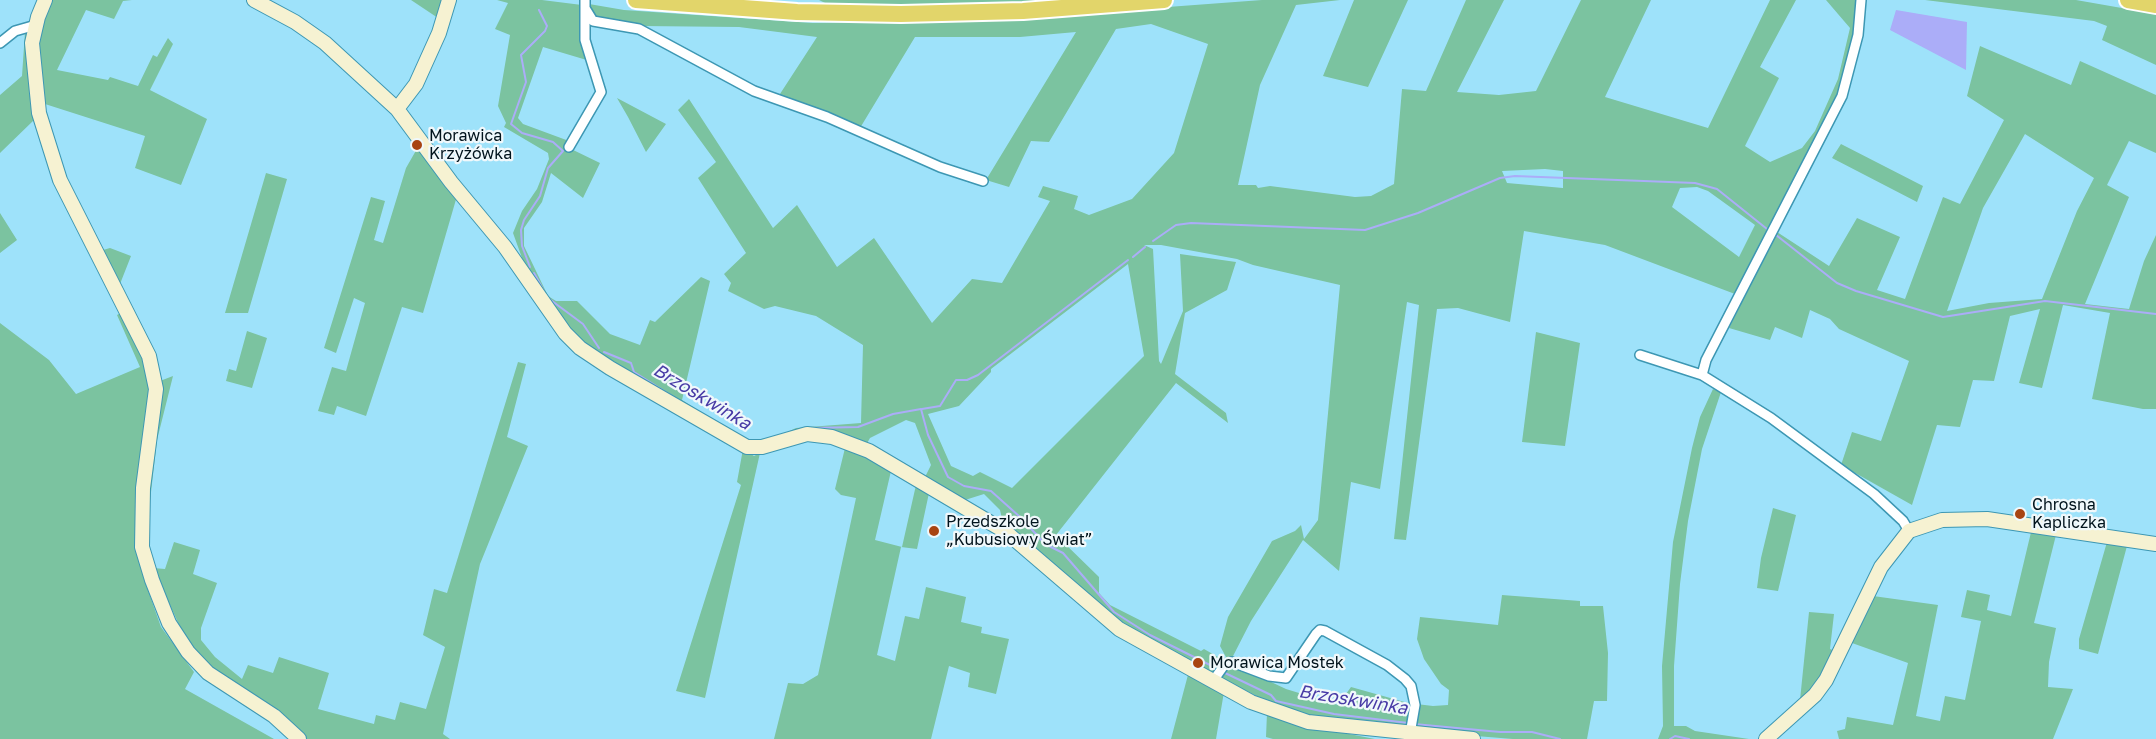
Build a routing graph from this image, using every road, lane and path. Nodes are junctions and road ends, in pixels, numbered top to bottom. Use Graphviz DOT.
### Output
graph roads {
  1 [pos="45,0"];
  2 [pos="254,0"];
  3 [pos="449,0"];
  4 [pos="636,0"];
  5 [pos="1164,0"];
  6 [pos="1862,0"];
  7 [pos="2128,0"];
  8 [pos="585,4"];
  9 [pos="2156,5"];
  10 [pos="36,25"];
  11 [pos="0,43"];
  12 [pos="397,109"];
  13 [pos="569,147"];
  14 [pos="983,181"];
  15 [pos="1640,356"];
  16 [pos="1702,375"];
  17 [pos="1909,531"];
  18 [pos="2156,544"];
  19 [pos="1218,673"];
  20 [pos="1412,726"];
  21 [pos="299,739"];
  22 [pos="1473,739"];
  23 [pos="1766,739"];
  1 -- 10 [label="street"];
  2 -- 12 [label="street"];
  3 -- 12 [label="street"];
  4 -- 5 [label="highway"];
  6 -- 16 [label="street"];
  7 -- 9 [label="highway"];
  8 -- 13 [label="street"];
  8 -- 14 [label="street"];
  10 -- 11 [label="street"];
  10 -- 21 [label="street"];
  12 -- 19 [label="street"];
  15 -- 16 [label="street"];
  16 -- 17 [label="street"];
  17 -- 18 [label="street"];
  17 -- 23 [label="street"];
  19 -- 20 [label="street"];
  19 -- 20 [label="street"];
  20 -- 22 [label="street"];
}
